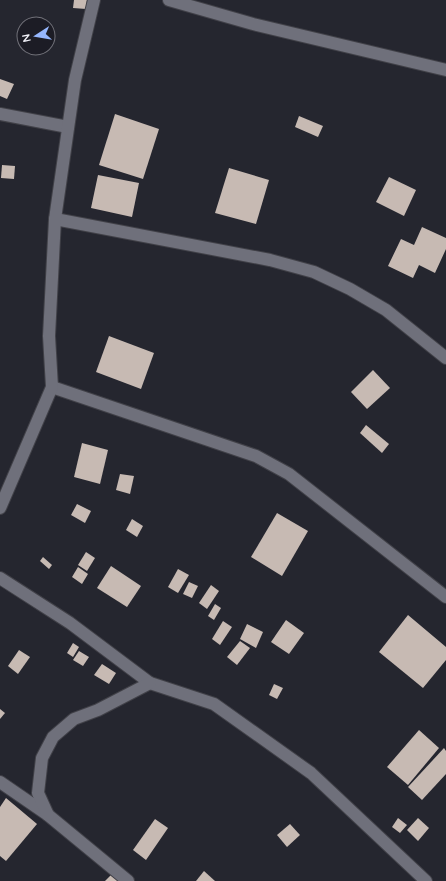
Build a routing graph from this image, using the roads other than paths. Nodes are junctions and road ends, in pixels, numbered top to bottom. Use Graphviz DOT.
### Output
graph roads {
  1 [pos="94,0"];
  2 [pos="170,0"];
  3 [pos="446,70"];
  4 [pos="0,114"];
  5 [pos="68,127"];
  6 [pos="55,219"];
  7 [pos="446,358"];
  8 [pos="52,387"];
  9 [pos="0,508"];
  10 [pos="0,578"];
  11 [pos="446,597"];
  12 [pos="150,683"];
  13 [pos="0,782"];
  14 [pos="48,815"];
  15 [pos="128,881"];
  16 [pos="426,881"];
  1 -- 5 [label="street"];
  2 -- 3 [label="street"];
  4 -- 5 [label="street"];
  5 -- 6 [label="street"];
  6 -- 7 [label="street"];
  6 -- 8 [label="street"];
  8 -- 9 [label="street"];
  8 -- 11 [label="street"];
  10 -- 12 [label="street"];
  12 -- 14 [label="street"];
  12 -- 16 [label="street"];
  13 -- 14 [label="street"];
  14 -- 15 [label="street"];
}
